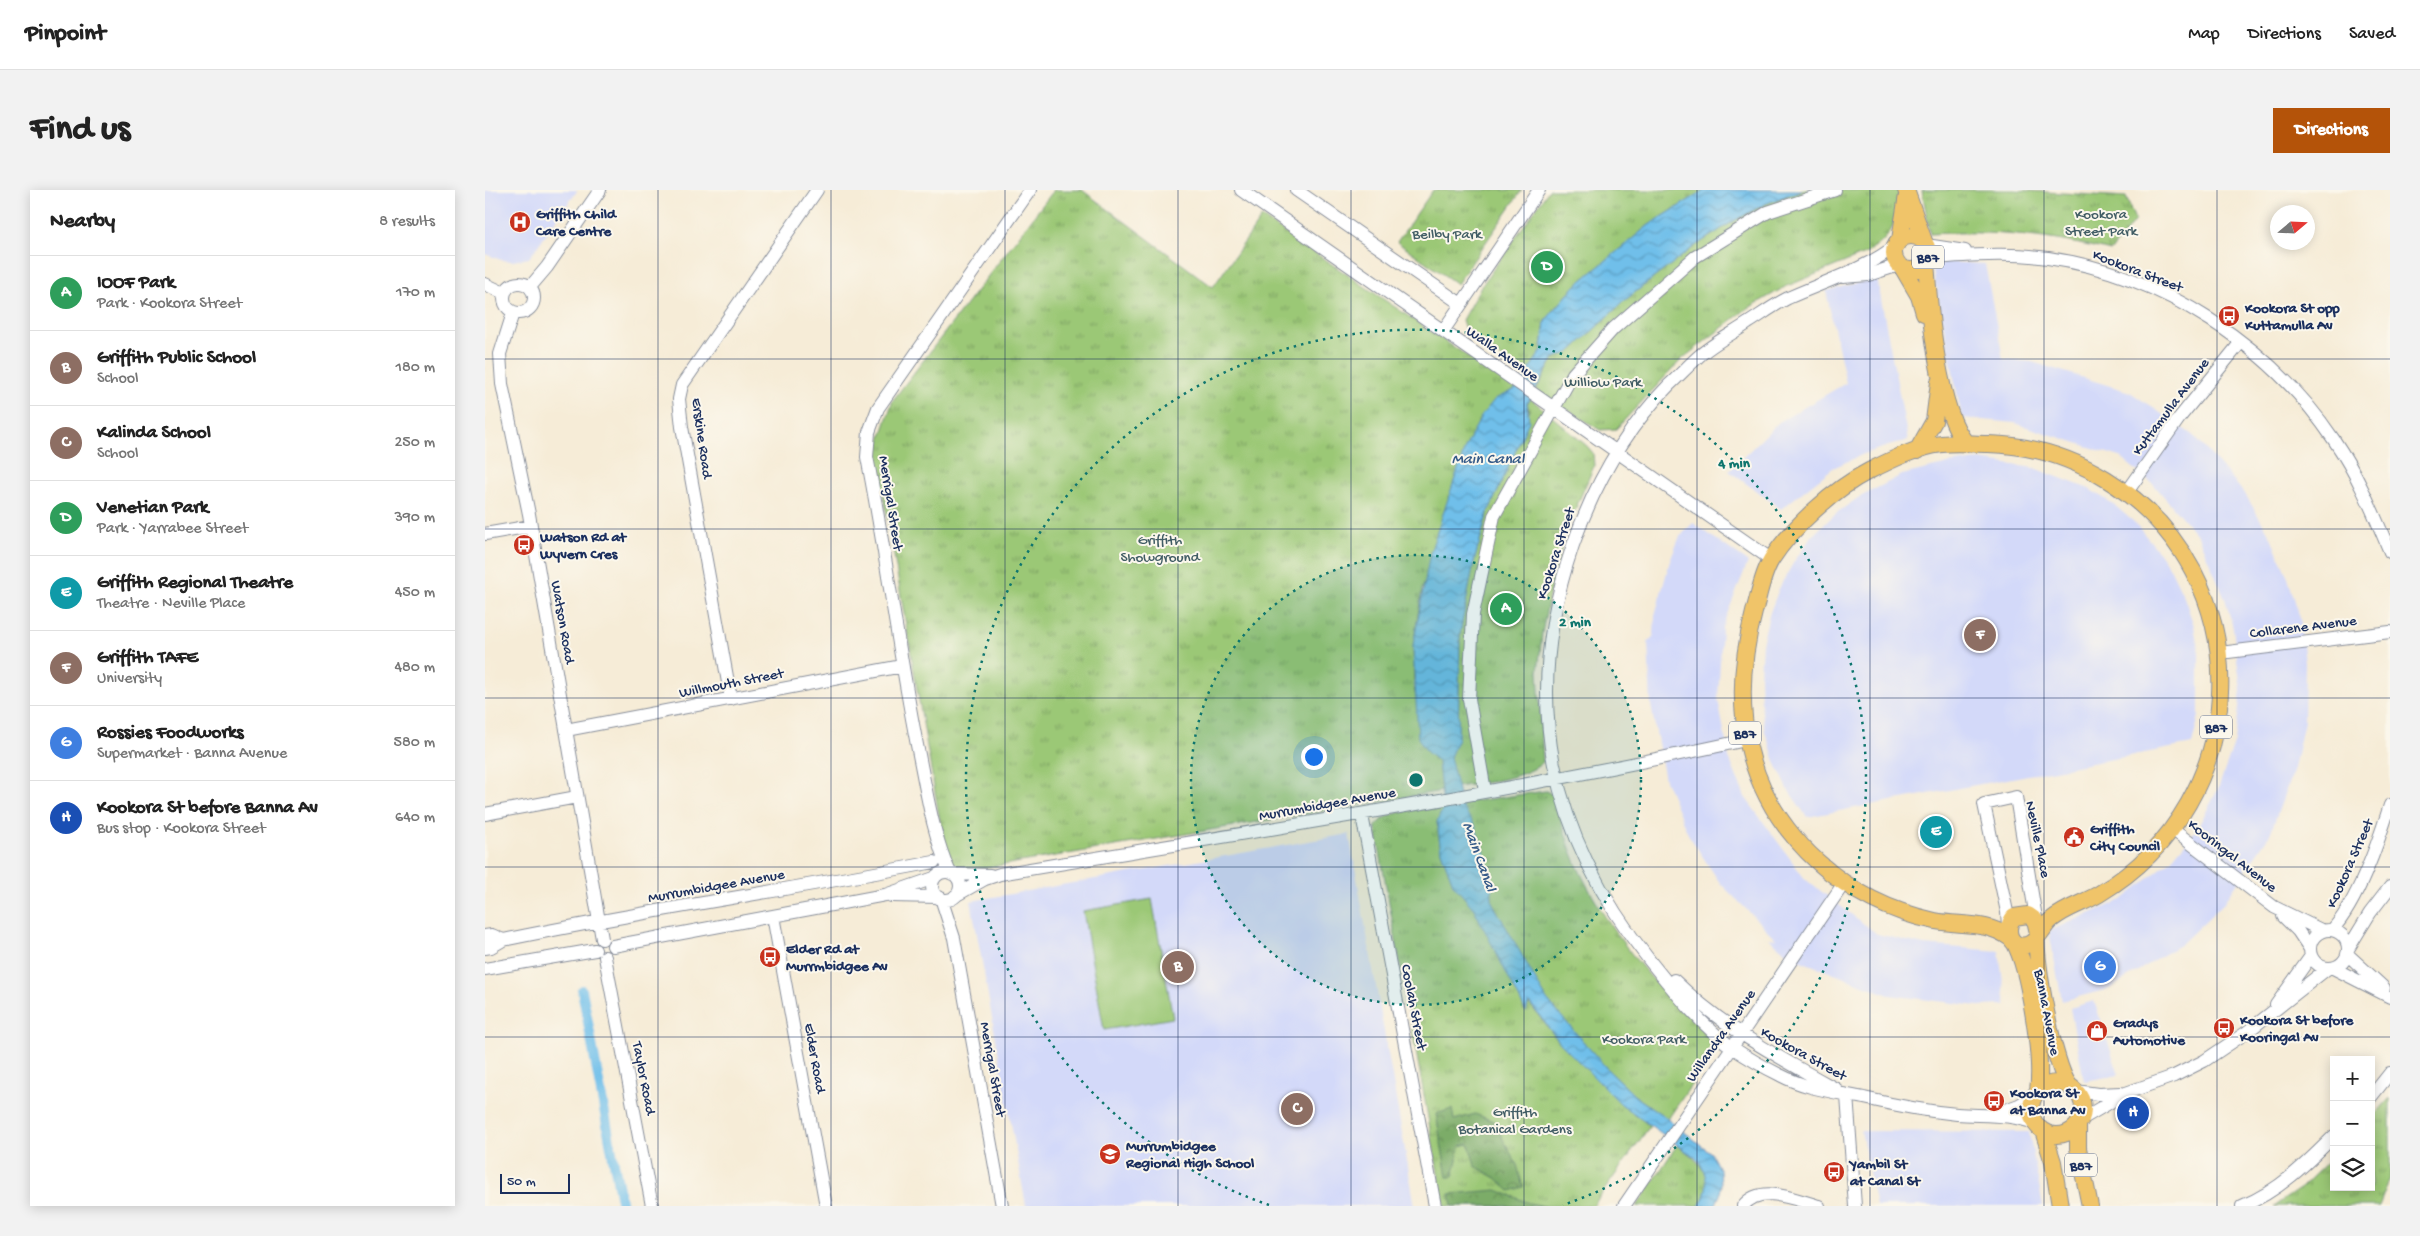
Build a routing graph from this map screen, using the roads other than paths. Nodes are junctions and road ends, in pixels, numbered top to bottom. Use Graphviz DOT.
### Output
graph roads {
  1 [pos="817,190"];
  2 [pos="1030,190"];
  3 [pos="1241,190"];
  4 [pos="1296,190"];
  5 [pos="1539,190"];
  6 [pos="1835,190"];
  7 [pos="598,191"];
  8 [pos="1907,192"];
  9 [pos="1898,242"];
  10 [pos="1926,252"];
  11 [pos="1900,266"];
  12 [pos="1839,277"];
  13 [pos="485,284"];
  14 [pos="530,287"];
  15 [pos="504,293"];
  16 [pos="1461,304"];
  17 [pos="513,313"];
  18 [pos="1443,331"];
  19 [pos="2241,342"];
  20 [pos="1936,351"];
  21 [pos="1940,370"];
  22 [pos="1554,408"];
  23 [pos="1967,444"];
  24 [pos="1615,451"];
  25 [pos="1917,452"];
  26 [pos="2127,492"];
  27 [pos="531,526"];
  28 [pos="485,534"];
  29 [pos="2390,552"];
  30 [pos="1772,560"];
  31 [pos="2390,632"];
  32 [pos="2219,653"];
  33 [pos="902,666"];
  34 [pos="731,699"];
  35 [pos="566,730"];
  36 [pos="1745,740"];
  37 [pos="1556,778"];
  38 [pos="1485,791"];
  39 [pos="577,797"];
  40 [pos="930,806"];
  41 [pos="2390,806"];
  42 [pos="485,814"];
  43 [pos="1363,815"];
  44 [pos="2172,829"];
  45 [pos="934,862"];
  46 [pos="951,873"];
  47 [pos="1001,874"];
  48 [pos="935,878"];
  49 [pos="1843,883"];
  50 [pos="2390,887"];
  51 [pos="885,895"];
  52 [pos="947,897"];
  53 [pos="2274,907"];
  54 [pos="773,916"];
  55 [pos="599,920"];
  56 [pos="2037,931"];
  57 [pos="2327,931"];
  58 [pos="485,936"];
  59 [pos="2011,936"];
  60 [pos="503,940"];
  61 [pos="1633,941"];
  62 [pos="485,948"];
  63 [pos="604,948"];
  64 [pos="2347,952"];
  65 [pos="2311,953"];
  66 [pos="2331,968"];
  67 [pos="485,970"];
  68 [pos="2390,996"];
  69 [pos="2275,1008"];
  70 [pos="2039,1009"];
  71 [pos="1740,1035"];
  72 [pos="1731,1047"];
  73 [pos="2390,1073"];
  74 [pos="2072,1088"];
  75 [pos="2375,1091"];
  76 [pos="2036,1093"];
  77 [pos="2126,1093"];
  78 [pos="1847,1095"];
  79 [pos="1991,1115"];
  80 [pos="2079,1122"];
  81 [pos="2040,1128"];
  82 [pos="2330,1140"];
  83 [pos="652,1206"];
  84 [pos="826,1206"];
  85 [pos="1002,1206"];
  86 [pos="1435,1206"];
  87 [pos="1624,1206"];
  88 [pos="1743,1206"];
  89 [pos="1819,1206"];
  90 [pos="1855,1206"];
  91 [pos="2060,1206"];
  92 [pos="2090,1206"];
  93 [pos="2242,1206"];
  1 -- 34 [label="street, Erskine Road"];
  2 -- 33 [label="street, Merrigal Street"];
  3 -- 18 [label="street, Walla Avenue"];
  4 -- 16 [label="street, Walla Avenue"];
  5 -- 16 [label="street"];
  6 -- 22 [label="street"];
  7 -- 14 [label="street"];
  8 -- 9 [label="main road, B87"];
  8 -- 10 [label="main road, B87"];
  9 -- 10 [label="main road, B87"];
  9 -- 11 [label="main road, B87"];
  9 -- 12 [label="street, Kookora Street"];
  10 -- 11 [label="main road, B87"];
  10 -- 19 [label="street, Kookora Street"];
  10 -- 20 [label="main road, B87"];
  11 -- 12 [label="street, Kookora Street"];
  11 -- 20 [label="main road, B87"];
  12 -- 24 [label="street, Kookora Street"];
  13 -- 15 [label="street"];
  14 -- 15 [label="street"];
  14 -- 17 [label="street"];
  15 -- 17 [label="street"];
  16 -- 18 [label="street"];
  17 -- 27 [label="street, Watson Road"];
  18 -- 22 [label="street, Walla Avenue"];
  19 -- 26 [label="street, Kuttamulla Avenue"];
  19 -- 29 [label="street, Kookora Street"];
  20 -- 21 [label="main road, B87"];
  21 -- 23 [label="main road, B87"];
  21 -- 25 [label="main road, B87"];
  22 -- 24 [label="street, Walla Avenue"];
  22 -- 38 [label="street"];
  23 -- 25 [label="main road, B87"];
  23 -- 26 [label="main road, B87"];
  24 -- 30 [label="street, Walla Avenue"];
  24 -- 37 [label="street, Kookora Street"];
  25 -- 30 [label="main road, B87"];
  26 -- 32 [label="main road, B87"];
  27 -- 28 [label="street"];
  27 -- 35 [label="street, Watson Road"];
  30 -- 36 [label="main road, B87"];
  31 -- 32 [label="street, Collarene Avenue"];
  32 -- 44 [label="main road, B87"];
  33 -- 34 [label="street, Willmouth Street"];
  33 -- 40 [label="street, Merrigal Street"];
  34 -- 35 [label="street, Willmouth Street"];
  35 -- 39 [label="street, Watson Road"];
  36 -- 37 [label="street, Murrumbidgee Avenue"];
  36 -- 49 [label="main road, B87"];
  37 -- 38 [label="street, Murrumbidgee Avenue"];
  37 -- 61 [label="street, Kookora Street"];
  38 -- 43 [label="street, Murrumbidgee Avenue"];
  39 -- 42 [label="street"];
  39 -- 55 [label="street, Watson Road"];
  40 -- 45 [label="street, Merrigal Street"];
  40 -- 46 [label="street, Merrigal Street"];
  41 -- 57 [label="street, Kookora Street"];
  43 -- 47 [label="street, Murrumbidgee Avenue"];
  43 -- 86 [label="street, Coolah Street"];
  44 -- 53 [label="street, Kooringal Avenue"];
  44 -- 56 [label="main road, B87"];
  45 -- 48 [label="street, Merrigal Street"];
  45 -- 55 [label="street, Murrumbidgee Avenue"];
  46 -- 47 [label="street, Murrumbidgee Avenue"];
  46 -- 48 [label="street"];
  46 -- 52 [label="street"];
  47 -- 52 [label="street, Murrumbidgee Avenue"];
  48 -- 51 [label="street"];
  48 -- 52 [label="street"];
  49 -- 59 [label="main road, B87"];
  49 -- 71 [label="street, Willandra Avenue"];
  50 -- 64 [label="street"];
  51 -- 52 [label="street"];
  51 -- 54 [label="street"];
  52 -- 85 [label="street, Merrigal Street"];
  53 -- 57 [label="street, Kooringal Avenue"];
  53 -- 65 [label="street, Kooringal Avenue"];
  54 -- 63 [label="street"];
  54 -- 84 [label="street, Elder Road"];
  55 -- 60 [label="street, Murrumbidgee Avenue"];
  55 -- 63 [label="street, Watson Road"];
  56 -- 59 [label="main road, B87"];
  56 -- 59 [label="main road"];
  56 -- 59 [label="street, Neville Place"];
  56 -- 70 [label="main road, Banna Avenue / B87"];
  57 -- 64 [label="street"];
  57 -- 65 [label="street"];
  58 -- 60 [label="street, Murrumbidgee Avenue"];
  59 -- 70 [label="main road, Banna Avenue / B87"];
  60 -- 62 [label="street, Murrumbidgee Avenue"];
  61 -- 71 [label="street, Kookora Street"];
  61 -- 72 [label="street, Kookora Street"];
  63 -- 67 [label="street"];
  63 -- 83 [label="street, Taylor Road"];
  64 -- 66 [label="street"];
  64 -- 68 [label="street"];
  65 -- 66 [label="street"];
  65 -- 69 [label="street"];
  66 -- 68 [label="street"];
  66 -- 69 [label="street"];
  69 -- 77 [label="street"];
  70 -- 74 [label="main road, Banna Avenue / B87"];
  70 -- 76 [label="main road, Banna Avenue / B87"];
  71 -- 72 [label="street, Willandra Avenue"];
  71 -- 78 [label="street, Kookora Street"];
  72 -- 78 [label="street, Kookora Street"];
  72 -- 87 [label="street, Willandra Avenue"];
  73 -- 75 [label="street"];
  74 -- 76 [label="main road"];
  74 -- 77 [label="street"];
  74 -- 80 [label="main road, B87"];
  76 -- 79 [label="street, Kookora Street"];
  76 -- 81 [label="main road, B87"];
  77 -- 80 [label="street"];
  78 -- 79 [label="street, Kookora Street"];
  78 -- 90 [label="street"];
  79 -- 81 [label="street, Kookora Street"];
  80 -- 81 [label="main road, B87"];
  80 -- 92 [label="main road, B87"];
  81 -- 91 [label="main road, B87"];
  82 -- 93 [label="street"];
  88 -- 89 [label="street"];
}
